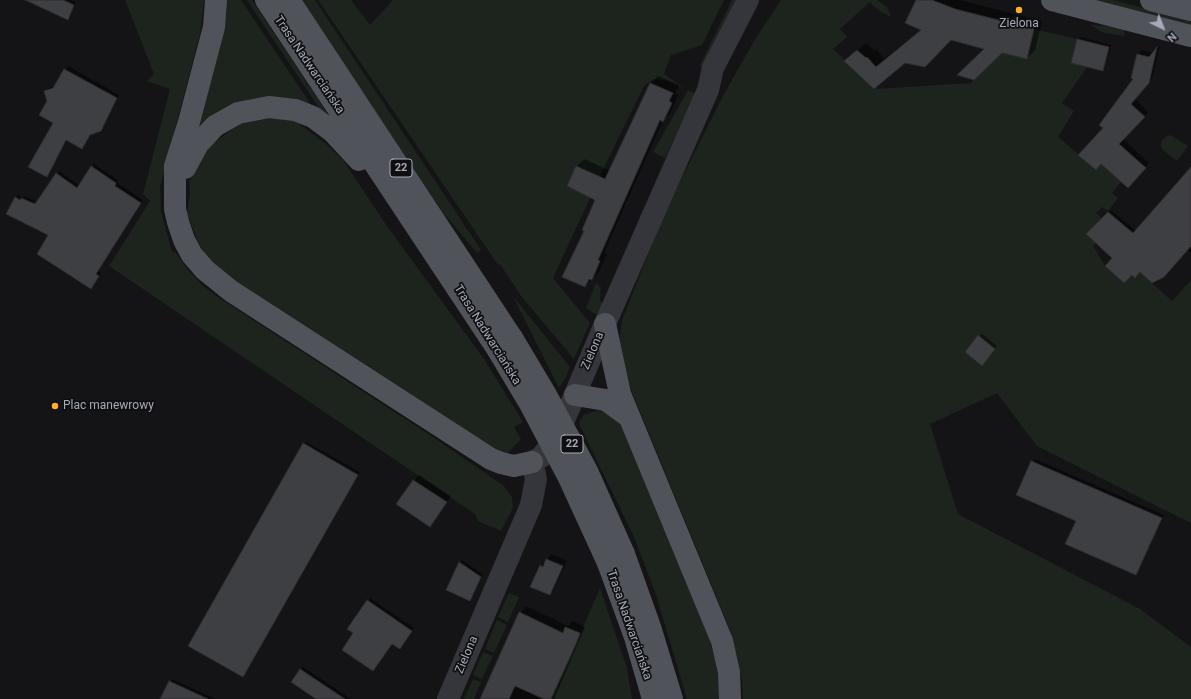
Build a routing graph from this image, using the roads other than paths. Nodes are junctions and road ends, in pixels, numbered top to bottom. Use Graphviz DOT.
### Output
graph roads {
  1 [pos="216,0"];
  2 [pos="266,0"];
  3 [pos="289,0"];
  4 [pos="748,0"];
  5 [pos="763,0"];
  6 [pos="1052,0"];
  7 [pos="1151,0"];
  8 [pos="1191,10"];
  9 [pos="1191,36"];
  10 [pos="708,90"];
  11 [pos="176,183"];
  12 [pos="409,216"];
  13 [pos="605,324"];
  14 [pos="505,344"];
  15 [pos="575,395"];
  16 [pos="629,417"];
  17 [pos="532,462"];
  18 [pos="616,558"];
  19 [pos="448,699"];
  20 [pos="653,699"];
  21 [pos="672,699"];
  22 [pos="730,699"];
  1 -- 11 [label="main road"];
  2 -- 12 [label="main road, Trasa Nadwarciańska / 22"];
  3 -- 14 [label="main road, Trasa Nadwarciańska / 22"];
  4 -- 10 [label="street, Zielona"];
  5 -- 10 [label="street"];
  6 -- 9 [label="main road"];
  7 -- 8 [label="main road"];
  10 -- 13 [label="street, Zielona"];
  11 -- 12 [label="main road"];
  11 -- 17 [label="main road"];
  12 -- 14 [label="main road, Trasa Nadwarciańska / 22"];
  13 -- 15 [label="street, Zielona"];
  13 -- 16 [label="main road"];
  14 -- 18 [label="main road, Trasa Nadwarciańska / 22, bridge"];
  15 -- 16 [label="main road"];
  15 -- 17 [label="street, Zielona"];
  16 -- 22 [label="main road"];
  17 -- 19 [label="street, Zielona"];
  18 -- 20 [label="main road, Trasa Nadwarciańska / 22"];
  18 -- 21 [label="main road, Trasa Nadwarciańska / 22"];
}
